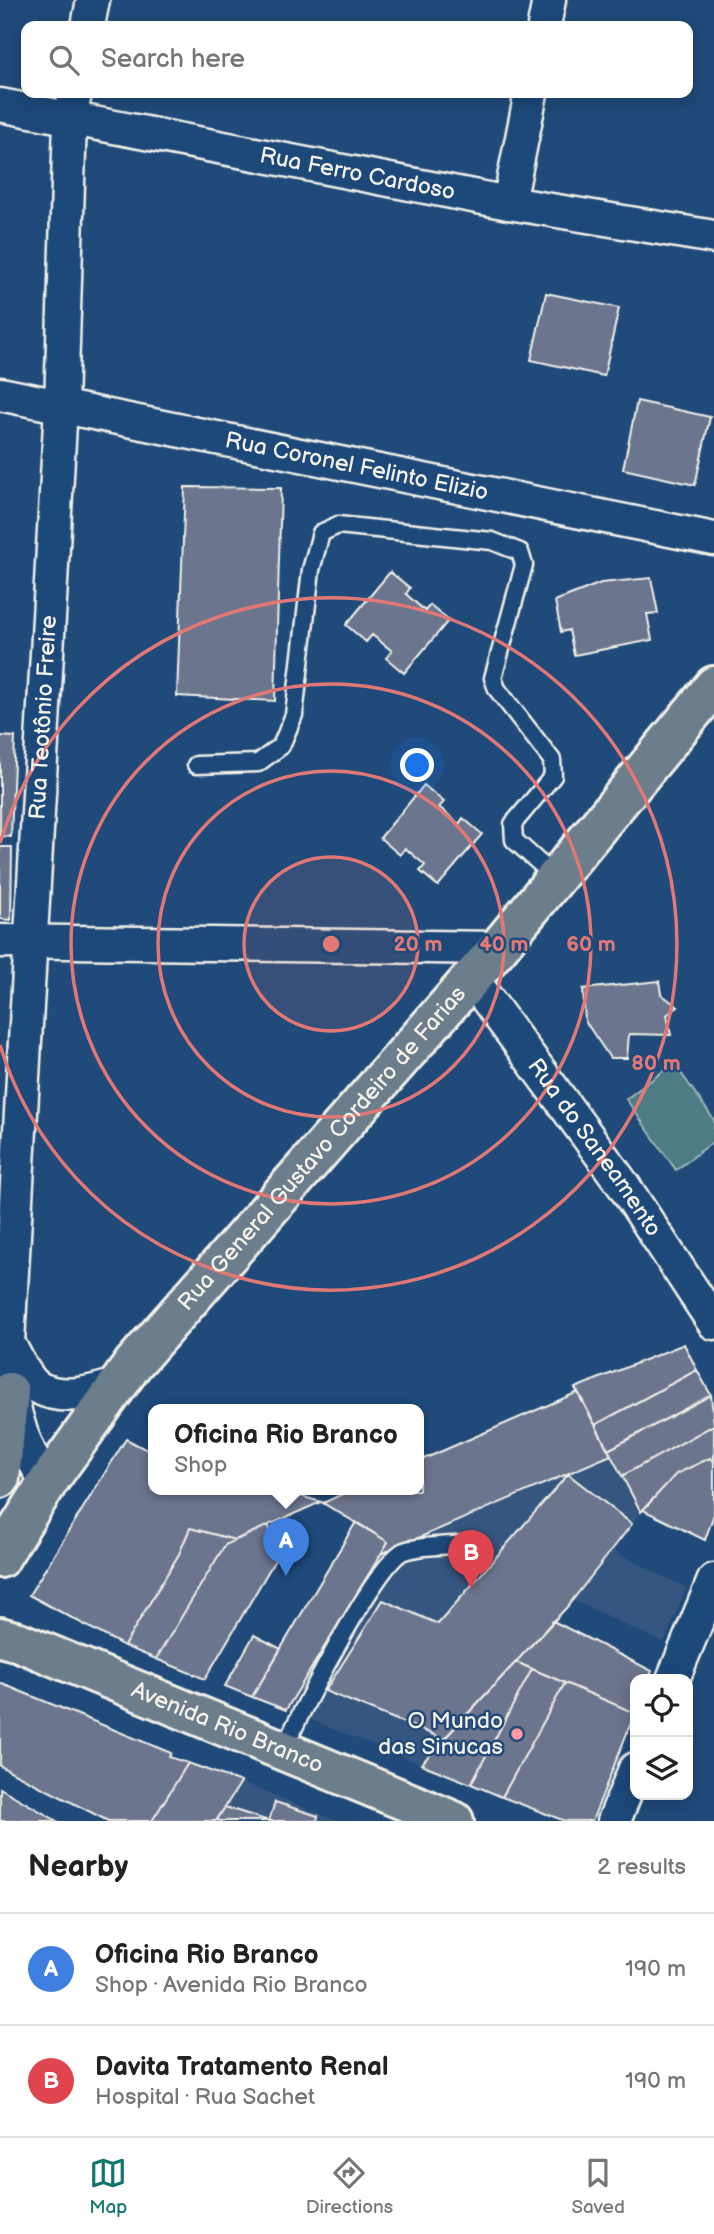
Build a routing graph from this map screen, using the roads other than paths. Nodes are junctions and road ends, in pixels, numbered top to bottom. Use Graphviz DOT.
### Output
graph roads {
  1 [pos="93,0"];
  2 [pos="550,0"];
  3 [pos="89,21"];
  4 [pos="545,21"];
  5 [pos="530,98"];
  6 [pos="0,105"];
  7 [pos="73,107"];
  8 [pos="509,202"];
  9 [pos="714,237"];
  10 [pos="0,394"];
  11 [pos="61,406"];
  12 [pos="714,538"];
  13 [pos="714,686"];
  14 [pos="196,765"];
  15 [pos="555,877"];
  16 [pos="0,941"];
  17 [pos="32,941"];
  18 [pos="498,948"];
  19 [pos="470,976"];
  20 [pos="714,1323"];
  21 [pos="8,1342"];
  22 [pos="118,1384"];
  23 [pos="9,1392"];
  24 [pos="0,1478"];
  25 [pos="48,1482"];
  26 [pos="468,1544"];
  27 [pos="0,1558"];
  28 [pos="714,1580"];
  29 [pos="0,1637"];
  30 [pos="675,1674"];
  31 [pos="283,1751"];
  32 [pos="630,1781"];
  33 [pos="454,1821"];
  34 [pos="614,1821"];
  1 -- 3 [label="street"];
  2 -- 4 [label="street"];
  5 -- 8 [label="street"];
  6 -- 7 [label="street, Rua Ferro Cardoso"];
  7 -- 8 [label="street, Rua Ferro Cardoso"];
  7 -- 11 [label="street, Rua Teotônio Freire"];
  8 -- 9 [label="street, Rua Ferro Cardoso"];
  10 -- 11 [label="street, Rua Coronel Felinto Elizio"];
  11 -- 12 [label="street, Rua Coronel Felinto Elizio"];
  11 -- 17 [label="street, Rua Teotônio Freire"];
  13 -- 15 [label="main road, Rua General Gustavo Cordeiro de Farias"];
  14 -- 15 [label="lane"];
  15 -- 18 [label="main road, Rua General Gustavo Cordeiro de Farias"];
  16 -- 17 [label="street"];
  17 -- 18 [label="street"];
  17 -- 21 [label="street, Rua Teotônio Freire"];
  18 -- 19 [label="main road, Rua General Gustavo Cordeiro de Farias"];
  19 -- 20 [label="street, Rua do Saneamento"];
  19 -- 22 [label="main road, Rua General Gustavo Cordeiro de Farias"];
  21 -- 22 [label="street"];
  21 -- 23 [label="street, Rua Teotônio Freire"];
  22 -- 25 [label="main road, Rua General Gustavo Cordeiro de Farias"];
  23 -- 24 [label="main road"];
  23 -- 25 [label="street, Rua Teotônio Freire"];
  25 -- 27 [label="main road, Rua General Gustavo Cordeiro de Farias"];
  26 -- 31 [label="lane"];
  28 -- 30 [label="street"];
  29 -- 31 [label="main road, Avenida Rio Branco"];
  31 -- 33 [label="main road, Avenida Rio Branco"];
  32 -- 34 [label="street"];
}
